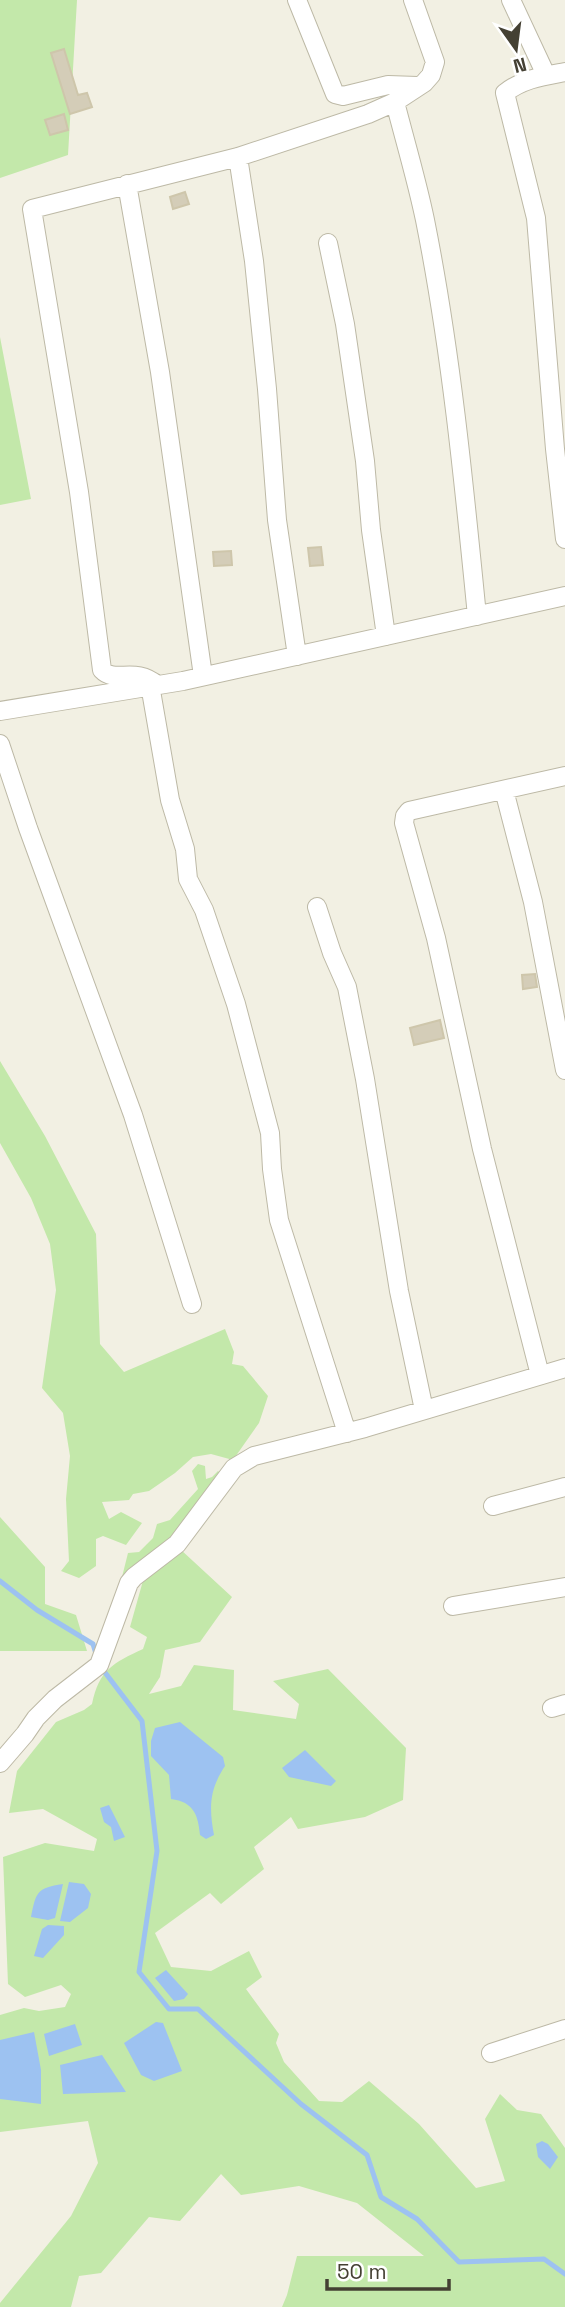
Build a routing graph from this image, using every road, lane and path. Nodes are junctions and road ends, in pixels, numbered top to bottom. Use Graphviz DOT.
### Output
graph roads {
  1 [pos="297,0"];
  2 [pos="413,0"];
  3 [pos="512,0"];
  4 [pos="565,72"];
  5 [pos="546,75"];
  6 [pos="417,86"];
  7 [pos="395,102"];
  8 [pos="238,156"];
  9 [pos="127,184"];
  10 [pos="328,243"];
  11 [pos="560,448"];
  12 [pos="565,539"];
  13 [pos="565,596"];
  14 [pos="477,616"];
  15 [pos="386,636"];
  16 [pos="297,656"];
  17 [pos="203,677"];
  18 [pos="153,685"];
  19 [pos="0,711"];
  20 [pos="0,744"];
  21 [pos="565,776"];
  22 [pos="504,790"];
  23 [pos="317,907"];
  24 [pos="565,1070"];
  25 [pos="192,1304"];
  26 [pos="565,1368"];
  27 [pos="540,1376"];
  28 [pos="424,1410"];
  29 [pos="347,1433"];
  30 [pos="565,1487"];
  31 [pos="493,1506"];
  32 [pos="565,1587"];
  33 [pos="453,1606"];
  34 [pos="0,1763"];
  35 [pos="565,2029"];
  36 [pos="491,2053"];
  1 -- 6 [label="street"];
  2 -- 6 [label="street"];
  3 -- 5 [label="street"];
  4 -- 5 [label="street"];
  5 -- 11 [label="street"];
  6 -- 7 [label="street"];
  7 -- 8 [label="street"];
  7 -- 14 [label="street"];
  8 -- 9 [label="street"];
  8 -- 16 [label="street"];
  9 -- 17 [label="street"];
  9 -- 18 [label="street"];
  10 -- 15 [label="street"];
  11 -- 12 [label="street"];
  13 -- 14 [label="street"];
  14 -- 15 [label="street"];
  15 -- 16 [label="street"];
  16 -- 17 [label="street"];
  17 -- 18 [label="street"];
  18 -- 19 [label="street"];
  18 -- 29 [label="street"];
  20 -- 25 [label="street"];
  21 -- 22 [label="street"];
  22 -- 24 [label="street"];
  22 -- 27 [label="street"];
  23 -- 28 [label="street"];
  26 -- 27 [label="street"];
  27 -- 28 [label="street"];
  28 -- 29 [label="street"];
  29 -- 34 [label="street"];
  30 -- 31 [label="street"];
  32 -- 33 [label="street"];
  35 -- 36 [label="street"];
}
